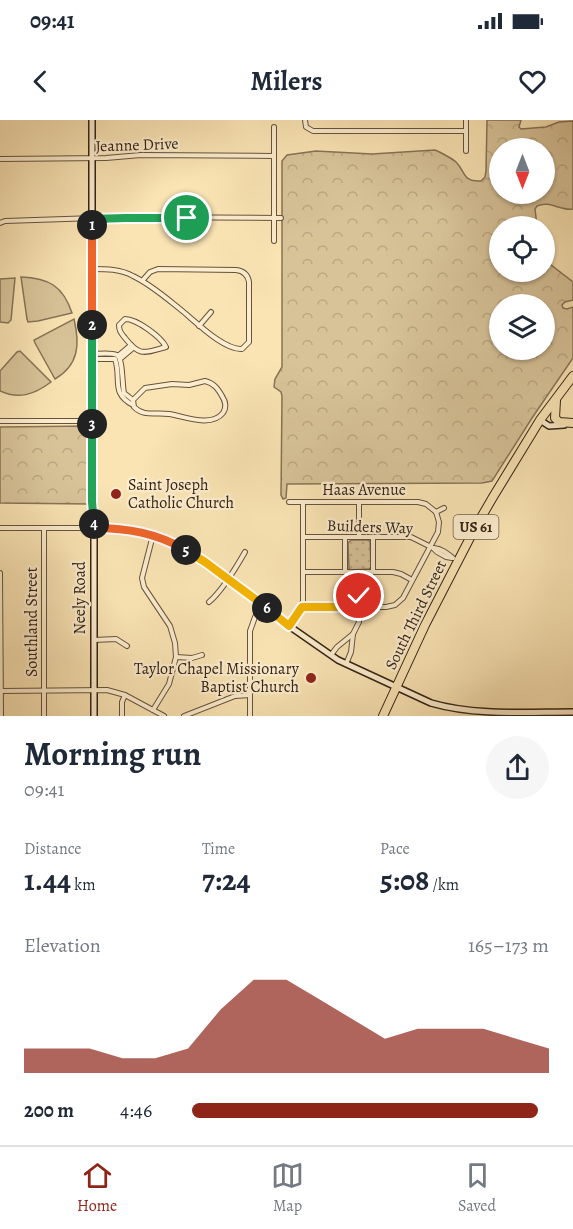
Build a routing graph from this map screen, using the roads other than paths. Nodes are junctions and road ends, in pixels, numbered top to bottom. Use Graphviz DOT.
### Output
graph roads {
  1 [pos="92,120"];
  2 [pos="305,120"];
  3 [pos="466,120"];
  4 [pos="274,127"];
  5 [pos="466,130"];
  6 [pos="466,151"];
  7 [pos="274,156"];
  8 [pos="92,158"];
  9 [pos="0,159"];
  10 [pos="274,218"];
  11 [pos="281,218"];
  12 [pos="92,219"];
  13 [pos="0,223"];
  14 [pos="274,241"];
  15 [pos="92,269"];
  16 [pos="142,281"];
  17 [pos="211,312"];
  18 [pos="199,326"];
  19 [pos="132,346"];
  20 [pos="92,356"];
  21 [pos="118,359"];
  22 [pos="573,376"];
  23 [pos="556,400"];
  24 [pos="134,403"];
  25 [pos="540,420"];
  26 [pos="0,421"];
  27 [pos="92,421"];
  28 [pos="573,424"];
  29 [pos="289,502"];
  30 [pos="303,502"];
  31 [pos="359,502"];
  32 [pos="444,508"];
  33 [pos="436,512"];
  34 [pos="0,528"];
  35 [pos="44,528"];
  36 [pos="94,528"];
  37 [pos="153,535"];
  38 [pos="303,537"];
  39 [pos="345,537"];
  40 [pos="359,537"];
  41 [pos="373,537"];
  42 [pos="432,547"];
  43 [pos="245,552"];
  44 [pos="455,559"];
  45 [pos="304,572"];
  46 [pos="345,572"];
  47 [pos="359,572"];
  48 [pos="373,572"];
  49 [pos="0,573"];
  50 [pos="227,579"];
  51 [pos="412,580"];
  52 [pos="209,602"];
  53 [pos="264,606"];
  54 [pos="302,607"];
  55 [pos="359,607"];
  56 [pos="289,626"];
  57 [pos="353,634"];
  58 [pos="94,640"];
  59 [pos="344,642"];
  60 [pos="352,645"];
  61 [pos="127,646"];
  62 [pos="202,655"];
  63 [pos="331,655"];
  64 [pos="176,657"];
  65 [pos="346,664"];
  66 [pos="396,687"];
  67 [pos="44,690"];
  68 [pos="1,691"];
  69 [pos="94,691"];
  70 [pos="125,695"];
  71 [pos="250,695"];
  72 [pos="153,710"];
  73 [pos="573,712"];
  74 [pos="162,715"];
  75 [pos="1,716"];
  76 [pos="45,716"];
  77 [pos="94,716"];
  78 [pos="122,716"];
  79 [pos="184,716"];
  80 [pos="250,716"];
  81 [pos="383,716"];
  1 -- 8 [label="street, Neely Road"];
  2 -- 5 [label="street"];
  3 -- 5 [label="street"];
  4 -- 7 [label="street"];
  5 -- 6 [label="street"];
  7 -- 8 [label="street, Jeanne Drive"];
  7 -- 10 [label="street"];
  8 -- 9 [label="street, Jeanne Drive"];
  8 -- 12 [label="street, Neely Road"];
  10 -- 11 [label="street"];
  10 -- 12 [label="street"];
  10 -- 14 [label="street"];
  12 -- 13 [label="street"];
  12 -- 15 [label="street, Neely Road"];
  15 -- 16 [label="street"];
  15 -- 20 [label="street, Neely Road"];
  16 -- 18 [label="street"];
  16 -- 18 [label="street"];
  17 -- 18 [label="street"];
  19 -- 19 [label="street"];
  19 -- 21 [label="street"];
  20 -- 21 [label="street"];
  20 -- 27 [label="street, Neely Road"];
  21 -- 24 [label="street"];
  22 -- 23 [label="highway, South Third Street / US 61"];
  23 -- 25 [label="highway, South Third Street / US 61"];
  23 -- 28 [label="highway"];
  24 -- 24 [label="street"];
  25 -- 28 [label="street"];
  25 -- 44 [label="highway, South Third Street / US 61"];
  26 -- 27 [label="street"];
  27 -- 36 [label="street, Neely Road"];
  29 -- 30 [label="street, Haas Avenue"];
  30 -- 31 [label="street, Haas Avenue"];
  30 -- 38 [label="street"];
  31 -- 33 [label="street, Haas Avenue"];
  31 -- 40 [label="street"];
  32 -- 33 [label="street"];
  33 -- 42 [label="street"];
  34 -- 35 [label="street"];
  35 -- 36 [label="street"];
  35 -- 67 [label="street, Southland Street"];
  36 -- 37 [label="street"];
  36 -- 58 [label="street, Neely Road"];
  37 -- 50 [label="street"];
  37 -- 64 [label="street"];
  38 -- 39 [label="street, Builders Way"];
  38 -- 45 [label="street"];
  39 -- 40 [label="street, Builders Way"];
  39 -- 46 [label="street"];
  40 -- 41 [label="street, Builders Way"];
  41 -- 42 [label="street, Builders Way"];
  41 -- 48 [label="street"];
  42 -- 44 [label="street, Builders Way"];
  42 -- 51 [label="street"];
  43 -- 50 [label="street"];
  44 -- 66 [label="highway, South Third Street / US 61"];
  45 -- 46 [label="street"];
  45 -- 54 [label="street"];
  46 -- 47 [label="street"];
  47 -- 48 [label="street"];
  47 -- 55 [label="street"];
  48 -- 51 [label="street"];
  49 -- 68 [label="street"];
  50 -- 52 [label="street"];
  50 -- 53 [label="street"];
  51 -- 55 [label="street"];
  53 -- 56 [label="street"];
  53 -- 71 [label="street"];
  54 -- 55 [label="street"];
  54 -- 56 [label="street"];
  55 -- 57 [label="street"];
  56 -- 63 [label="street"];
  57 -- 59 [label="street"];
  57 -- 60 [label="street"];
  58 -- 61 [label="street"];
  58 -- 69 [label="street, Neely Road"];
  59 -- 60 [label="street"];
  59 -- 63 [label="street"];
  60 -- 65 [label="street"];
  62 -- 64 [label="street"];
  63 -- 65 [label="street"];
  64 -- 72 [label="street"];
  65 -- 66 [label="street"];
  66 -- 73 [label="street"];
  66 -- 81 [label="highway, South Third Street / US 61"];
  67 -- 68 [label="street"];
  67 -- 69 [label="street"];
  67 -- 76 [label="street, Southland Street"];
  68 -- 75 [label="street"];
  69 -- 70 [label="street"];
  69 -- 77 [label="street, Neely Road"];
  70 -- 72 [label="street"];
  70 -- 78 [label="street"];
  71 -- 79 [label="street"];
  71 -- 80 [label="street"];
  72 -- 74 [label="street"];
}
